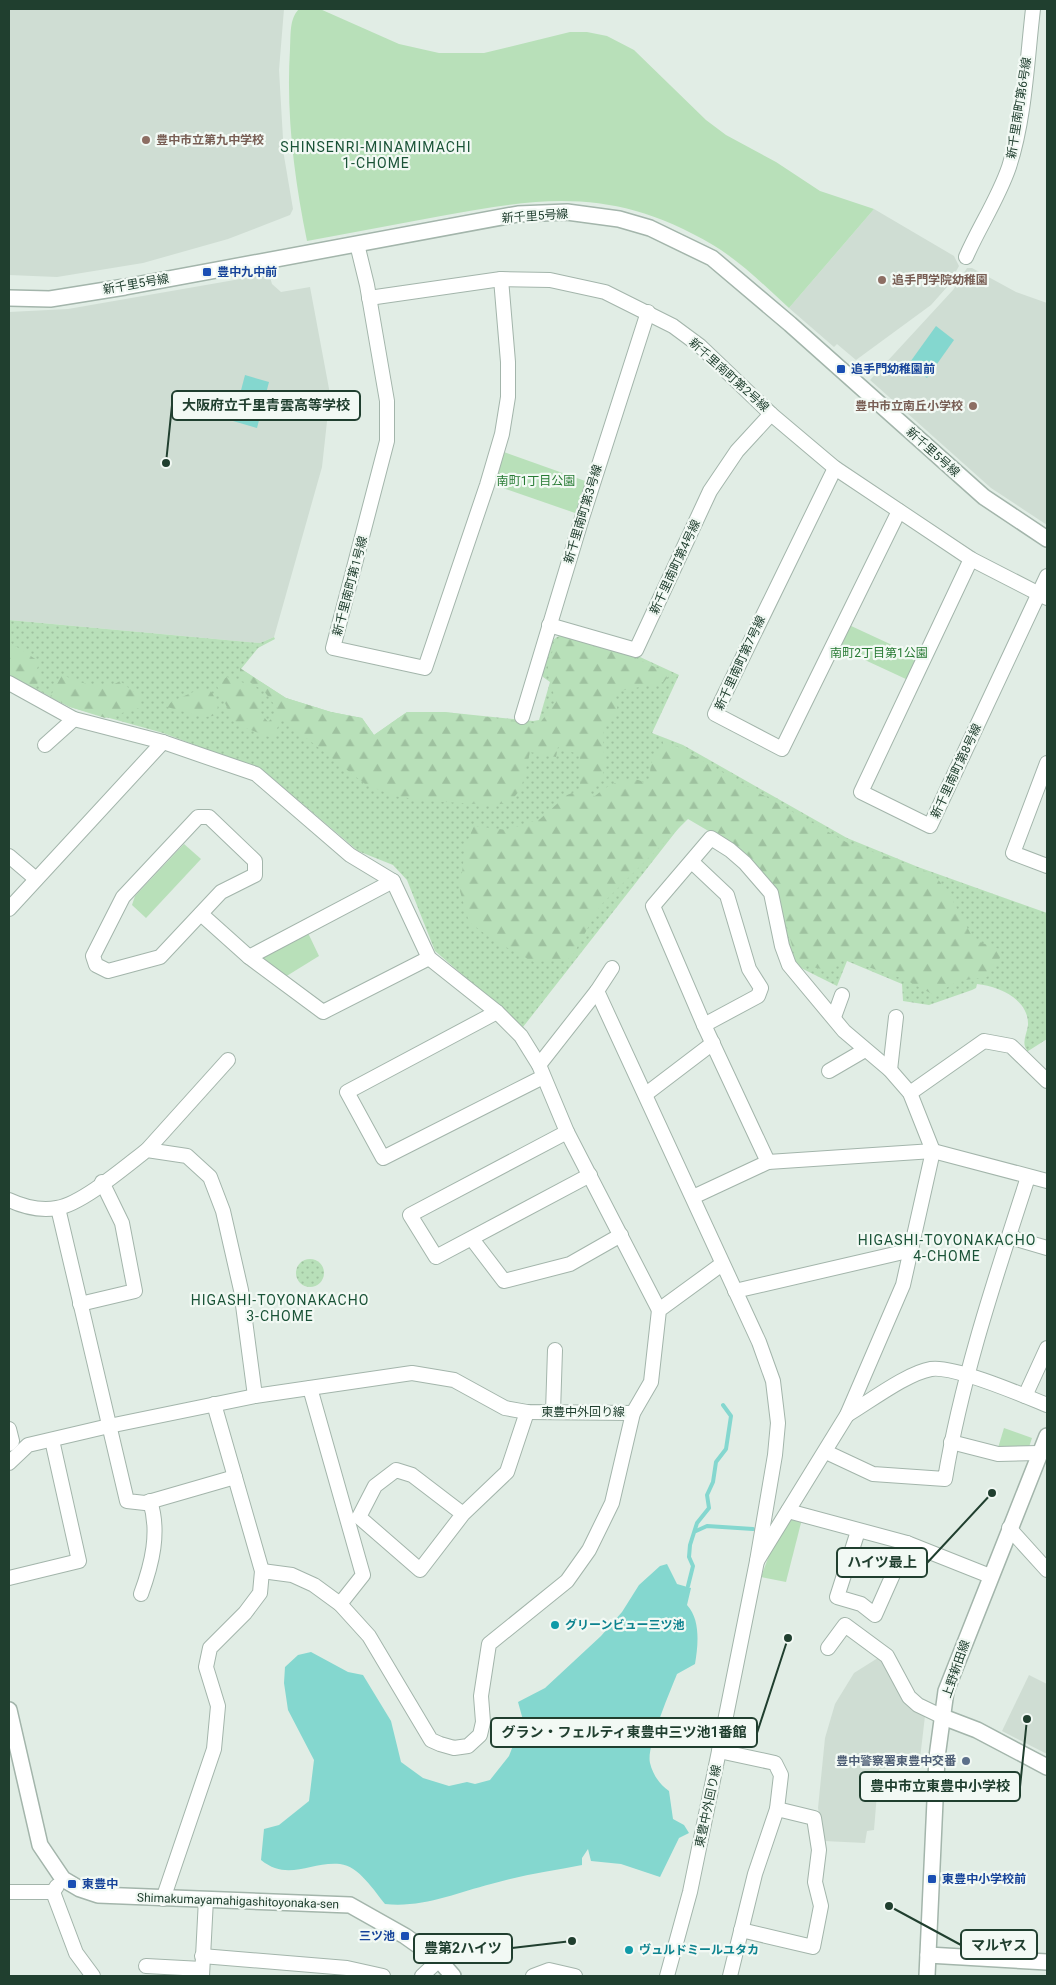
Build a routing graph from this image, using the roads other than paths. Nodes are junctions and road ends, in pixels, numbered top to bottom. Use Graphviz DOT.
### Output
graph roads {
  1 [pos="1033,9"];
  2 [pos="357,244"];
  3 [pos="966,257"];
  4 [pos="501,279"];
  5 [pos="9,298"];
  6 [pos="369,298"];
  7 [pos="648,312"];
  8 [pos="771,414"];
  9 [pos="835,468"];
  10 [pos="899,511"];
  11 [pos="1047,539"];
  12 [pos="971,558"];
  13 [pos="1047,576"];
  14 [pos="1043,596"];
  15 [pos="549,625"];
  16 [pos="9,683"];
  17 [pos="522,717"];
  18 [pos="74,718"];
  19 [pos="163,742"];
  20 [pos="45,745"];
  21 [pos="1047,763"];
  22 [pos="9,856"];
  23 [pos="692,862"];
  24 [pos="1047,866"];
  25 [pos="36,879"];
  26 [pos="393,881"];
  27 [pos="9,909"];
  28 [pos="201,914"];
  29 [pos="249,957"];
  30 [pos="429,958"];
  31 [pos="612,968"];
  32 [pos="597,991"];
  33 [pos="842,995"];
  34 [pos="497,1012"];
  35 [pos="834,1017"];
  36 [pos="896,1017"];
  37 [pos="704,1025"];
  38 [pos="713,1043"];
  39 [pos="865,1050"];
  40 [pos="228,1060"];
  41 [pos="890,1070"];
  42 [pos="541,1071"];
  43 [pos="829,1071"];
  44 [pos="1047,1081"];
  45 [pos="910,1093"];
  46 [pos="646,1094"];
  47 [pos="567,1132"];
  48 [pos="147,1150"];
  49 [pos="933,1151"];
  50 [pos="768,1162"];
  51 [pos="590,1175"];
  52 [pos="1028,1177"];
  53 [pos="1047,1181"];
  54 [pos="102,1182"];
  55 [pos="693,1196"];
  56 [pos="9,1200"];
  57 [pos="58,1208"];
  58 [pos="621,1235"];
  59 [pos="1009,1236"];
  60 [pos="472,1239"];
  61 [pos="1047,1248"];
  62 [pos="912,1250"];
  63 [pos="722,1264"];
  64 [pos="734,1291"];
  65 [pos="80,1304"];
  66 [pos="659,1310"];
  67 [pos="1047,1348"];
  68 [pos="555,1350"];
  69 [pos="967,1375"];
  70 [pos="310,1388"];
  71 [pos="255,1396"];
  72 [pos="1025,1396"];
  73 [pos="214,1404"];
  74 [pos="1047,1405"];
  75 [pos="527,1412"];
  76 [pos="553,1412"];
  77 [pos="633,1412"];
  78 [pos="848,1415"];
  79 [pos="109,1426"];
  80 [pos="9,1429"];
  81 [pos="1047,1436"];
  82 [pos="52,1440"];
  83 [pos="951,1442"];
  84 [pos="9,1444"];
  85 [pos="826,1452"];
  86 [pos="1040,1453"];
  87 [pos="9,1463"];
  88 [pos="235,1476"];
  89 [pos="150,1501"];
  90 [pos="788,1510"];
  91 [pos="463,1514"];
  92 [pos="1009,1528"];
  93 [pos="858,1531"];
  94 [pos="907,1543"];
  95 [pos="757,1561"];
  96 [pos="1047,1570"];
  97 [pos="262,1571"];
  98 [pos="990,1576"];
  99 [pos="9,1578"];
  100 [pos="141,1594"];
  101 [pos="340,1604"];
  102 [pos="828,1648"];
  103 [pos="9,1710"];
  104 [pos="943,1716"];
  105 [pos="10,1725"];
  106 [pos="719,1751"];
  107 [pos="1047,1767"];
  108 [pos="777,1809"];
  109 [pos="63,1879"];
  110 [pos="9,1892"];
  111 [pos="53,1892"];
  112 [pos="163,1899"];
  113 [pos="206,1899"];
  114 [pos="741,1930"];
  115 [pos="928,1956"];
  116 [pos="439,1960"];
  117 [pos="1047,1962"];
  118 [pos="146,1966"];
  119 [pos="202,1967"];
  120 [pos="93,1976"];
  121 [pos="383,1976"];
  122 [pos="422,1976"];
  123 [pos="453,1976"];
  124 [pos="533,1976"];
  125 [pos="575,1976"];
  126 [pos="667,1976"];
  127 [pos="730,1976"];
  128 [pos="927,1976"];
  1 -- 3 [label="street, 新千里南町第6号線"];
  2 -- 5 [label="street, 新千里5号線"];
  2 -- 6 [label="street, 新千里南町第1号線"];
  2 -- 11 [label="street, 新千里5号線"];
  4 -- 6 [label="street, 新千里南町第2号線"];
  4 -- 6 [label="street, 新千里南町第1号線"];
  4 -- 7 [label="street, 新千里南町第2号線"];
  7 -- 8 [label="street, 新千里南町第2号線"];
  7 -- 15 [label="street, 新千里南町第3号線"];
  8 -- 9 [label="street, 新千里南町第2号線"];
  8 -- 15 [label="street, 新千里南町第4号線"];
  9 -- 10 [label="street, 新千里南町第2号線"];
  9 -- 10 [label="street, 新千里南町第7号線"];
  10 -- 12 [label="street, 新千里南町第2号線"];
  12 -- 14 [label="street, 新千里南町第2号線"];
  12 -- 14 [label="street, 新千里南町第8号線"];
  13 -- 14 [label="street, 新千里南町第8号線"];
  15 -- 17 [label="street, 新千里南町第3号線"];
  16 -- 18 [label="street"];
  18 -- 19 [label="street"];
  18 -- 20 [label="street"];
  19 -- 25 [label="street"];
  19 -- 26 [label="street"];
  21 -- 24 [label="street"];
  22 -- 25 [label="street"];
  23 -- 35 [label="street"];
  23 -- 37 [label="street"];
  23 -- 37 [label="street"];
  25 -- 27 [label="street"];
  26 -- 29 [label="street"];
  26 -- 30 [label="street"];
  28 -- 28 [label="street"];
  28 -- 29 [label="street"];
  29 -- 30 [label="street"];
  30 -- 34 [label="street"];
  31 -- 32 [label="street"];
  32 -- 42 [label="street"];
  32 -- 46 [label="street, 東豊中外回り線"];
  33 -- 35 [label="street"];
  34 -- 42 [label="street"];
  34 -- 42 [label="street"];
  35 -- 39 [label="street"];
  36 -- 41 [label="street"];
  37 -- 38 [label="street"];
  38 -- 46 [label="street"];
  38 -- 50 [label="street"];
  39 -- 41 [label="street"];
  39 -- 43 [label="street"];
  40 -- 48 [label="street"];
  41 -- 45 [label="street"];
  42 -- 47 [label="street"];
  44 -- 45 [label="street"];
  45 -- 49 [label="street"];
  46 -- 55 [label="street, 東豊中外回り線"];
  47 -- 51 [label="street"];
  47 -- 60 [label="street"];
  48 -- 54 [label="street"];
  48 -- 71 [label="street"];
  49 -- 50 [label="street"];
  49 -- 52 [label="street"];
  49 -- 62 [label="street"];
  50 -- 55 [label="street"];
  51 -- 58 [label="street"];
  51 -- 60 [label="street"];
  52 -- 53 [label="street"];
  52 -- 59 [label="street"];
  54 -- 57 [label="street"];
  54 -- 65 [label="street"];
  55 -- 63 [label="street, 東豊中外回り線"];
  56 -- 57 [label="street"];
  57 -- 65 [label="street"];
  58 -- 60 [label="street"];
  58 -- 66 [label="street"];
  59 -- 61 [label="street"];
  59 -- 69 [label="street"];
  62 -- 64 [label="street"];
  62 -- 78 [label="street"];
  63 -- 64 [label="street, 東豊中外回り線"];
  63 -- 66 [label="street"];
  64 -- 95 [label="street, 東豊中外回り線"];
  65 -- 79 [label="street"];
  66 -- 77 [label="street, 東豊中外回り線"];
  67 -- 72 [label="street"];
  68 -- 76 [label="street"];
  69 -- 72 [label="street"];
  69 -- 78 [label="street"];
  69 -- 83 [label="street"];
  70 -- 71 [label="street, 東豊中外回り線"];
  70 -- 75 [label="street, 東豊中外回り線"];
  70 -- 101 [label="street"];
  71 -- 73 [label="street, 東豊中外回り線"];
  72 -- 74 [label="street"];
  73 -- 79 [label="street, 東豊中外回り線"];
  73 -- 88 [label="street"];
  75 -- 76 [label="street, 東豊中外回り線"];
  75 -- 91 [label="street"];
  76 -- 77 [label="street, 東豊中外回り線"];
  77 -- 101 [label="street"];
  78 -- 85 [label="street"];
  79 -- 82 [label="street, 東豊中外回り線"];
  79 -- 89 [label="street"];
  80 -- 84 [label="street"];
  81 -- 86 [label="street, 上野新田線"];
  82 -- 87 [label="street, 東豊中外回り線"];
  82 -- 99 [label="street"];
  83 -- 85 [label="street"];
  83 -- 86 [label="street"];
  85 -- 90 [label="street"];
  86 -- 92 [label="street, 上野新田線"];
  88 -- 89 [label="street"];
  88 -- 97 [label="street"];
  89 -- 100 [label="street"];
  90 -- 93 [label="street"];
  90 -- 95 [label="street"];
  91 -- 91 [label="street"];
  92 -- 96 [label="street"];
  92 -- 98 [label="street, 上野新田線"];
  93 -- 94 [label="street"];
  93 -- 94 [label="street"];
  94 -- 98 [label="street"];
  95 -- 106 [label="street, 東豊中外回り線"];
  97 -- 101 [label="street"];
  97 -- 112 [label="street"];
  98 -- 104 [label="street, 上野新田線"];
  102 -- 104 [label="street"];
  103 -- 105 [label="street, Shimakumayamahigashitoyonaka-sen"];
  104 -- 107 [label="street"];
  104 -- 115 [label="street, 上野新田線"];
  105 -- 109 [label="street, Shimakumayamahigashitoyonaka-sen"];
  106 -- 108 [label="street"];
  106 -- 126 [label="street, 東豊中外回り線"];
  108 -- 114 [label="street"];
  108 -- 114 [label="street"];
  109 -- 111 [label="street"];
  109 -- 112 [label="street, Shimakumayamahigashitoyonaka-sen"];
  110 -- 111 [label="street"];
  111 -- 120 [label="street"];
  112 -- 113 [label="street, Shimakumayamahigashitoyonaka-sen"];
  113 -- 116 [label="street, Shimakumayamahigashitoyonaka-sen"];
  113 -- 119 [label="street"];
  114 -- 127 [label="street"];
  115 -- 117 [label="street"];
  115 -- 128 [label="street, 上野新田線"];
  116 -- 122 [label="street"];
  116 -- 123 [label="street, Shimakumayamahigashitoyonaka-sen"];
  118 -- 119 [label="street"];
  119 -- 121 [label="street"];
  124 -- 125 [label="street"];
}
